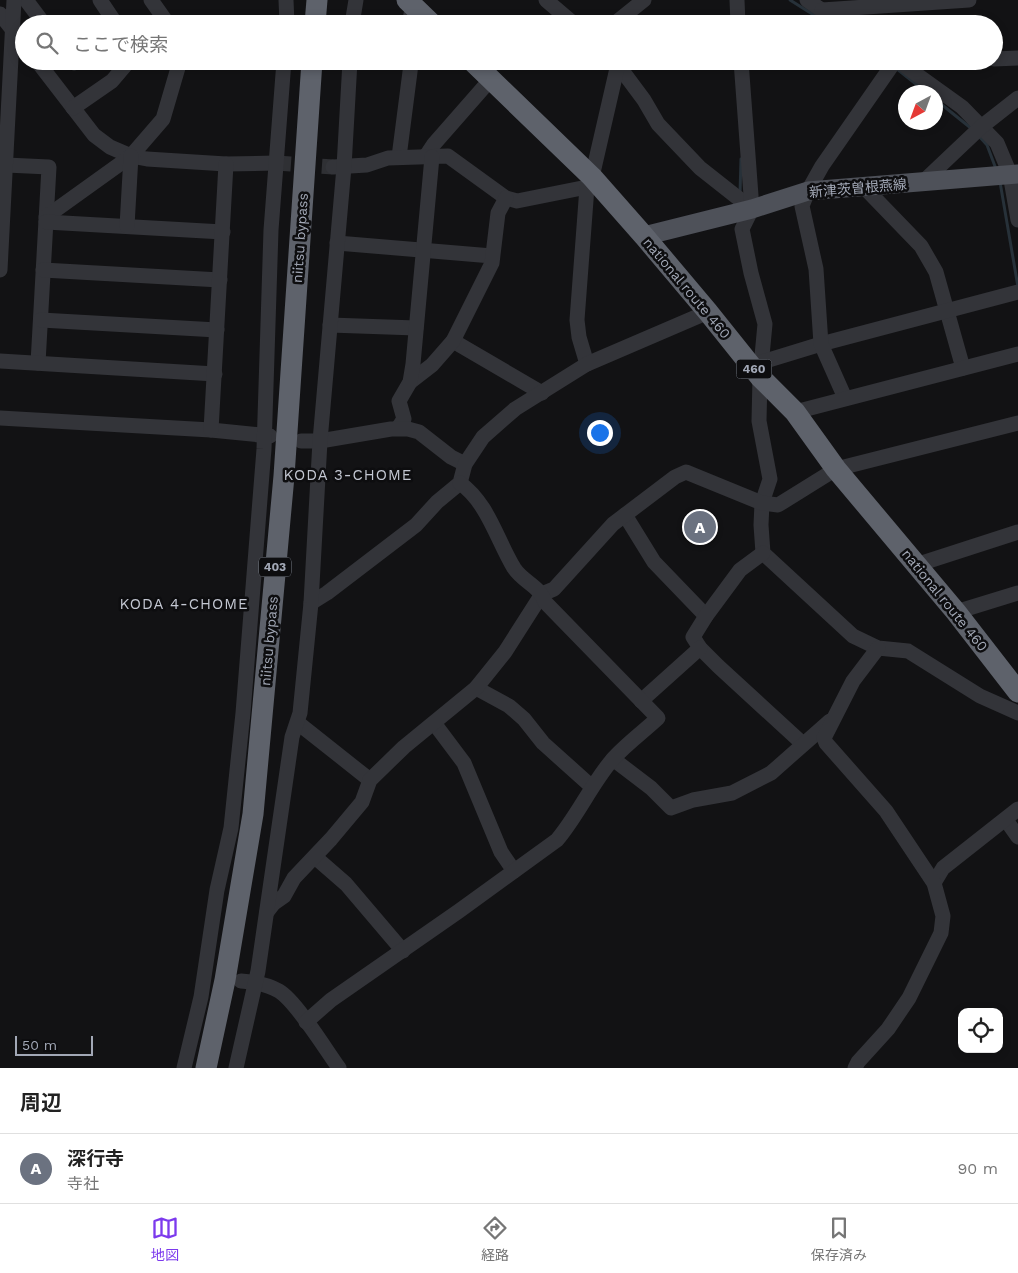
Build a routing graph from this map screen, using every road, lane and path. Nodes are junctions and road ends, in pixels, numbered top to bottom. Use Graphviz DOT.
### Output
graph roads {
  1 [pos="14,0"];
  2 [pos="26,0"];
  3 [pos="100,0"];
  4 [pos="151,0"];
  5 [pos="286,0"];
  6 [pos="317,0"];
  7 [pos="356,0"];
  8 [pos="546,0"];
  9 [pos="644,0"];
  10 [pos="737,0"];
  11 [pos="807,0"];
  12 [pos="969,0"];
  13 [pos="822,10"];
  14 [pos="0,14"];
  15 [pos="37,15"];
  16 [pos="110,15"];
  17 [pos="162,15"];
  18 [pos="287,15"];
  19 [pos="316,15"];
  20 [pos="354,15"];
  21 [pos="564,15"];
  22 [pos="625,15"];
  23 [pos="738,15"];
  24 [pos="829,15"];
  25 [pos="14,30"];
  26 [pos="1018,58"];
  27 [pos="1003,59"];
  28 [pos="44,70"];
  29 [pos="121,70"];
  30 [pos="177,70"];
  31 [pos="283,70"];
  32 [pos="311,70"];
  33 [pos="349,70"];
  34 [pos="410,70"];
  35 [pos="482,70"];
  36 [pos="614,70"];
  37 [pos="621,70"];
  38 [pos="742,70"];
  39 [pos="892,70"];
  40 [pos="909,70"];
  41 [pos="5,75"];
  42 [pos="491,79"];
  43 [pos="1018,98"];
  44 [pos="72,108"];
  45 [pos="980,127"];
  46 [pos="131,156"];
  47 [pos="429,156"];
  48 [pos="399,157"];
  49 [pos="4,158"];
  50 [pos="276,163"];
  51 [pos="226,164"];
  52 [pos="339,167"];
  53 [pos="1006,174"];
  54 [pos="590,182"];
  55 [pos="924,182"];
  56 [pos="863,186"];
  57 [pos="808,191"];
  58 [pos="506,198"];
  59 [pos="2,208"];
  60 [pos="752,209"];
  61 [pos="46,219"];
  62 [pos="1018,220"];
  63 [pos="127,226"];
  64 [pos="223,232"];
  65 [pos="644,236"];
  66 [pos="337,243"];
  67 [pos="423,251"];
  68 [pos="492,256"];
  69 [pos="0,270"];
  70 [pos="43,270"];
  71 [pos="220,280"];
  72 [pos="1018,292"];
  73 [pos="948,311"];
  74 [pos="708,312"];
  75 [pos="41,320"];
  76 [pos="330,325"];
  77 [pos="416,328"];
  78 [pos="217,330"];
  79 [pos="453,341"];
  80 [pos="821,344"];
  81 [pos="1018,354"];
  82 [pos="0,361"];
  83 [pos="38,363"];
  84 [pos="587,364"];
  85 [pos="964,368"];
  86 [pos="761,369"];
  87 [pos="215,374"];
  88 [pos="410,382"];
  89 [pos="542,393"];
  90 [pos="845,398"];
  91 [pos="795,412"];
  92 [pos="0,418"];
  93 [pos="1018,423"];
  94 [pos="398,428"];
  95 [pos="212,430"];
  96 [pos="267,436"];
  97 [pos="301,441"];
  98 [pos="320,441"];
  99 [pos="465,464"];
  100 [pos="836,469"];
  101 [pos="460,483"];
  102 [pos="762,503"];
  103 [pos="625,515"];
  104 [pos="1018,532"];
  105 [pos="763,552"];
  106 [pos="916,565"];
  107 [pos="1018,592"];
  108 [pos="542,594"];
  109 [pos="311,603"];
  110 [pos="956,612"];
  111 [pos="706,616"];
  112 [pos="700,648"];
  113 [pos="878,648"];
  114 [pos="476,688"];
  115 [pos="1018,692"];
  116 [pos="641,701"];
  117 [pos="1018,713"];
  118 [pos="833,719"];
  119 [pos="298,722"];
  120 [pos="434,723"];
  121 [pos="803,744"];
  122 [pos="613,759"];
  123 [pos="370,780"];
  124 [pos="592,787"];
  125 [pos="1018,809"];
  126 [pos="1006,820"];
  127 [pos="1018,837"];
  128 [pos="315,857"];
  129 [pos="514,870"];
  130 [pos="934,882"];
  131 [pos="267,912"];
  132 [pos="403,951"];
  133 [pos="248,982"];
  134 [pos="306,1022"];
  135 [pos="184,1068"];
  136 [pos="206,1068"];
  137 [pos="236,1068"];
  138 [pos="339,1068"];
  139 [pos="855,1068"];
  1 -- 25 [label="street"];
  2 -- 15 [label="street"];
  3 -- 16 [label="street"];
  4 -- 17 [label="street"];
  5 -- 18 [label="street"];
  6 -- 19 [label="highway"];
  7 -- 20 [label="street"];
  8 -- 21 [label="street"];
  9 -- 22 [label="street"];
  10 -- 23 [label="street"];
  11 -- 13 [label="street"];
  12 -- 13 [label="street"];
  13 -- 24 [label="street"];
  14 -- 25 [label="street"];
  25 -- 41 [label="street"];
  26 -- 27 [label="street"];
  28 -- 44 [label="street"];
  29 -- 44 [label="street"];
  30 -- 46 [label="street"];
  31 -- 50 [label="street"];
  32 -- 136 [label="highway, niitsu bypass / 403"];
  33 -- 52 [label="street"];
  34 -- 48 [label="street"];
  35 -- 42 [label="highway, national route 460 / 460"];
  36 -- 54 [label="street"];
  37 -- 60 [label="street"];
  38 -- 60 [label="street"];
  39 -- 57 [label="street"];
  40 -- 45 [label="street"];
  41 -- 49 [label="street"];
  42 -- 47 [label="street"];
  42 -- 54 [label="highway, national route 460 / 460"];
  43 -- 45 [label="street"];
  44 -- 46 [label="street"];
  45 -- 53 [label="street"];
  45 -- 55 [label="street"];
  46 -- 51 [label="street"];
  46 -- 61 [label="street"];
  46 -- 63 [label="street"];
  47 -- 48 [label="street"];
  47 -- 58 [label="street"];
  47 -- 67 [label="street"];
  48 -- 52 [label="street"];
  49 -- 59 [label="street"];
  49 -- 61 [label="street"];
  50 -- 51 [label="street"];
  50 -- 96 [label="street"];
  51 -- 64 [label="street"];
  52 -- 66 [label="street"];
  53 -- 55 [label="main road, 新津茨曽根燕線"];
  53 -- 62 [label="street"];
  54 -- 58 [label="street"];
  54 -- 65 [label="highway, national route 460 / 460"];
  54 -- 84 [label="street"];
  55 -- 56 [label="main road, 新津茨曽根燕線"];
  56 -- 57 [label="main road, 新津茨曽根燕線"];
  56 -- 73 [label="street"];
  57 -- 60 [label="main road, 新津茨曽根燕線"];
  57 -- 80 [label="street"];
  58 -- 68 [label="street"];
  59 -- 69 [label="street"];
  60 -- 65 [label="main road, 新津茨曽根燕線"];
  60 -- 86 [label="street"];
  61 -- 63 [label="street"];
  61 -- 70 [label="street"];
  63 -- 64 [label="street"];
  64 -- 71 [label="street"];
  65 -- 74 [label="highway, national route 460 / 460"];
  66 -- 67 [label="street"];
  66 -- 76 [label="street"];
  67 -- 68 [label="street"];
  67 -- 77 [label="street"];
  68 -- 79 [label="street"];
  70 -- 71 [label="street"];
  70 -- 75 [label="street"];
  71 -- 78 [label="street"];
  72 -- 73 [label="street"];
  73 -- 80 [label="street"];
  73 -- 85 [label="street"];
  74 -- 84 [label="street"];
  74 -- 86 [label="highway, national route 460 / 460"];
  75 -- 78 [label="street"];
  75 -- 83 [label="street"];
  76 -- 77 [label="street"];
  76 -- 98 [label="street"];
  77 -- 88 [label="street"];
  78 -- 87 [label="street"];
  79 -- 88 [label="street"];
  79 -- 89 [label="street"];
  80 -- 86 [label="street"];
  80 -- 90 [label="street"];
  81 -- 85 [label="street"];
  82 -- 83 [label="street"];
  83 -- 87 [label="street"];
  84 -- 89 [label="street"];
  85 -- 90 [label="street"];
  86 -- 91 [label="highway, national route 460 / 460"];
  86 -- 102 [label="street"];
  87 -- 95 [label="street"];
  88 -- 94 [label="street"];
  89 -- 99 [label="street"];
  90 -- 91 [label="street"];
  91 -- 100 [label="highway, national route 460 / 460"];
  92 -- 95 [label="street"];
  93 -- 100 [label="street"];
  94 -- 98 [label="street"];
  94 -- 99 [label="street"];
  95 -- 96 [label="street"];
  96 -- 135 [label="street"];
  97 -- 98 [label="street"];
  98 -- 109 [label="street"];
  99 -- 101 [label="street"];
  100 -- 102 [label="street"];
  100 -- 106 [label="highway, national route 460 / 460"];
  101 -- 108 [label="street"];
  101 -- 109 [label="street"];
  102 -- 103 [label="street"];
  102 -- 105 [label="street"];
  103 -- 108 [label="street"];
  103 -- 111 [label="street"];
  104 -- 106 [label="street"];
  105 -- 111 [label="street"];
  105 -- 113 [label="street"];
  106 -- 110 [label="highway, national route 460 / 460"];
  107 -- 110 [label="street"];
  108 -- 114 [label="street"];
  108 -- 116 [label="street"];
  109 -- 119 [label="street"];
  110 -- 115 [label="highway, national route 460 / 460"];
  111 -- 112 [label="street"];
  112 -- 116 [label="street"];
  112 -- 121 [label="street"];
  113 -- 117 [label="street"];
  113 -- 118 [label="street"];
  114 -- 120 [label="street"];
  114 -- 124 [label="street"];
  116 -- 122 [label="street"];
  118 -- 121 [label="street"];
  118 -- 130 [label="street"];
  119 -- 123 [label="street"];
  119 -- 131 [label="street"];
  120 -- 123 [label="street"];
  120 -- 129 [label="street"];
  121 -- 122 [label="street"];
  122 -- 124 [label="street"];
  123 -- 128 [label="street"];
  124 -- 129 [label="street"];
  125 -- 126 [label="street"];
  126 -- 127 [label="street"];
  126 -- 130 [label="street"];
  128 -- 131 [label="street"];
  128 -- 132 [label="street"];
  129 -- 132 [label="street"];
  130 -- 139 [label="street"];
  131 -- 133 [label="street"];
  132 -- 134 [label="street"];
  133 -- 134 [label="street"];
  133 -- 137 [label="street"];
  134 -- 138 [label="street"];
}
